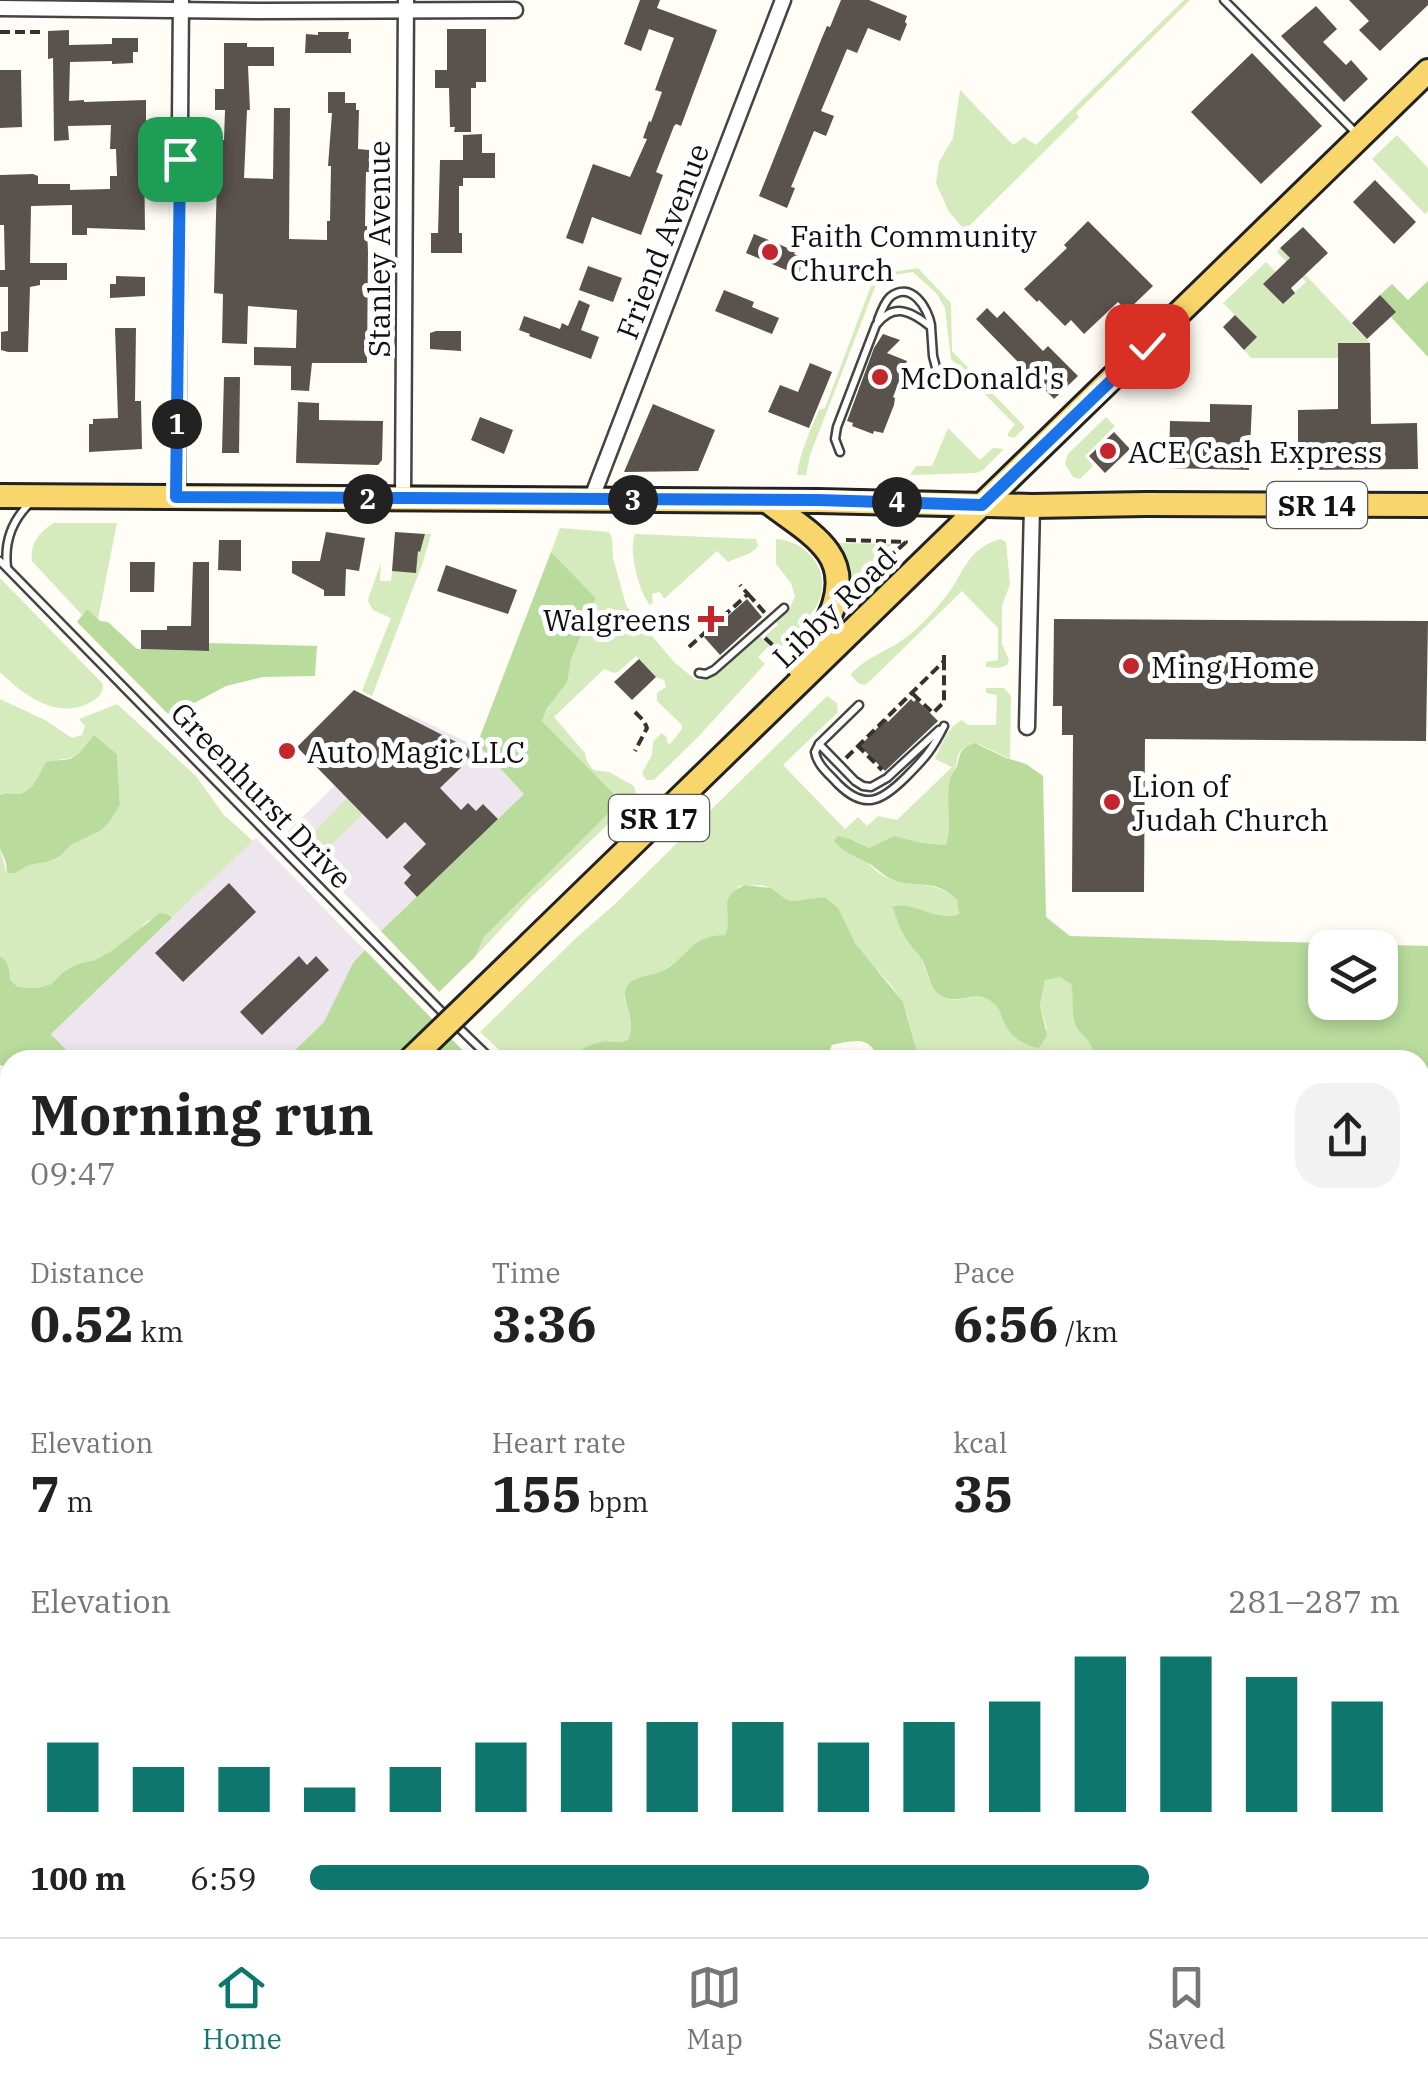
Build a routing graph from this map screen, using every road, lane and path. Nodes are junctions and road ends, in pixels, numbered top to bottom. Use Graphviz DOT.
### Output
graph roads {
  1 [pos="783,0"];
  2 [pos="1224,0"];
  3 [pos="181,5"];
  4 [pos="406,6"];
  5 [pos="0,8"];
  6 [pos="516,10"];
  7 [pos="0,32"];
  8 [pos="42,32"];
  9 [pos="1428,71"];
  10 [pos="1360,138"];
  11 [pos="876,325"];
  12 [pos="931,326"];
  13 [pos="940,383"];
  14 [pos="840,452"];
  15 [pos="0,496"];
  16 [pos="39,496"];
  17 [pos="176,497"];
  18 [pos="403,499"];
  19 [pos="591,500"];
  20 [pos="767,501"];
  21 [pos="982,505"];
  22 [pos="1428,505"];
  23 [pos="1032,506"];
  24 [pos="835,540"];
  25 [pos="0,560"];
  26 [pos="7,568"];
  27 [pos="740,585"];
  28 [pos="850,593"];
  29 [pos="748,594"];
  30 [pos="784,608"];
  31 [pos="766,615"];
  32 [pos="689,647"];
  33 [pos="699,672"];
  34 [pos="912,692"];
  35 [pos="786,694"];
  36 [pos="859,705"];
  37 [pos="635,712"];
  38 [pos="1027,726"];
  39 [pos="819,744"];
  40 [pos="857,745"];
  41 [pos="635,752"];
  42 [pos="838,764"];
  43 [pos="888,777"];
  44 [pos="420,1050"];
  45 [pos="482,1050"];
  1 -- 19 [label="street, Friend Avenue"];
  2 -- 10 [label="lane"];
  3 -- 4 [label="street"];
  3 -- 5 [label="street"];
  3 -- 17 [label="street"];
  4 -- 6 [label="street"];
  4 -- 18 [label="street, Stanley Avenue"];
  7 -- 8 [label="path"];
  9 -- 10 [label="main road, Libby Road / SR 17"];
  10 -- 21 [label="main road, Libby Road / SR 17"];
  11 -- 12 [label="lane"];
  11 -- 12 [label="lane"];
  11 -- 14 [label="lane"];
  12 -- 13 [label="lane"];
  15 -- 16 [label="main road, SR 14"];
  16 -- 17 [label="main road, SR 14"];
  16 -- 26 [label="lane"];
  17 -- 18 [label="main road, SR 14"];
  18 -- 19 [label="main road, SR 14"];
  19 -- 20 [label="main road, SR 14"];
  20 -- 21 [label="main road, SR 14"];
  20 -- 35 [label="main road"];
  21 -- 23 [label="main road, SR 14"];
  21 -- 35 [label="main road, Libby Road / SR 17"];
  22 -- 23 [label="main road, SR 14"];
  23 -- 38 [label="street"];
  24 -- 28 [label="path"];
  25 -- 26 [label="lane, Greenhurst Drive"];
  26 -- 45 [label="lane, Greenhurst Drive"];
  27 -- 29 [label="path"];
  29 -- 31 [label="path"];
  29 -- 32 [label="path"];
  30 -- 33 [label="lane"];
  34 -- 34 [label="path"];
  34 -- 40 [label="path"];
  35 -- 44 [label="main road, Libby Road / SR 17, bridge"];
  36 -- 39 [label="lane"];
  37 -- 41 [label="path"];
  39 -- 42 [label="lane"];
  39 -- 43 [label="lane"];
  40 -- 42 [label="path"];
  40 -- 43 [label="path"];
  42 -- 43 [label="lane"];
}
